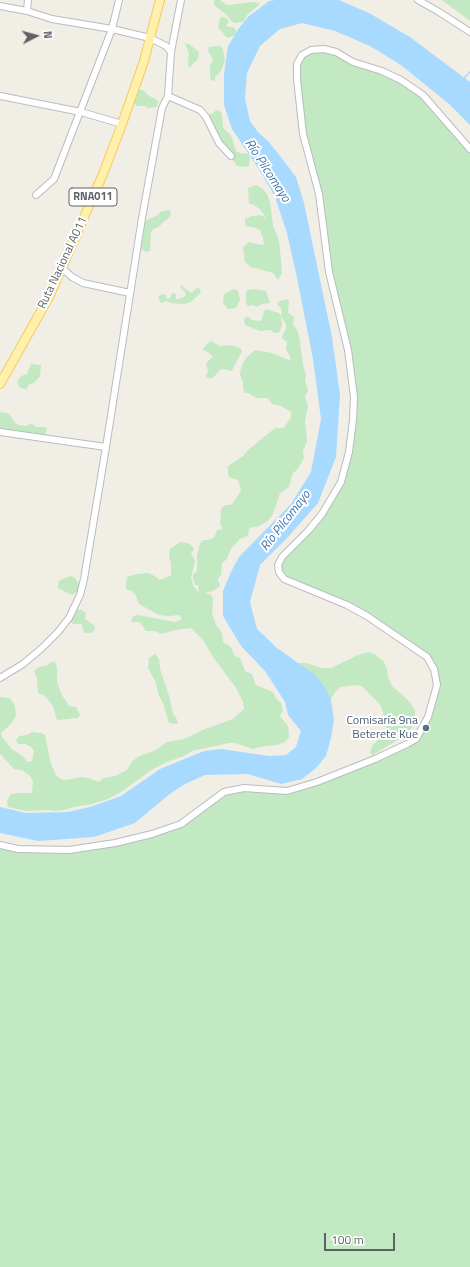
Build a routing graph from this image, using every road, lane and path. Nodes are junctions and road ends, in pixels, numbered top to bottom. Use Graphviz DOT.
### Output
graph roads {
  1 [pos="28,0"];
  2 [pos="119,0"];
  3 [pos="160,0"];
  4 [pos="181,0"];
  5 [pos="418,0"];
  6 [pos="0,6"];
  7 [pos="26,10"];
  8 [pos="112,29"];
  9 [pos="470,32"];
  10 [pos="150,38"];
  11 [pos="171,52"];
  12 [pos="0,96"];
  13 [pos="168,96"];
  14 [pos="81,112"];
  15 [pos="122,124"];
  16 [pos="470,149"];
  17 [pos="231,156"];
  18 [pos="36,195"];
  19 [pos="62,268"];
  20 [pos="130,293"];
  21 [pos="0,384"];
  22 [pos="0,432"];
  23 [pos="106,447"];
  24 [pos="0,678"];
  25 [pos="0,845"];
  1 -- 7 [label="street"];
  2 -- 8 [label="street"];
  3 -- 10 [label="main road, Ruta Nacional A011 / RNA011"];
  4 -- 11 [label="street"];
  5 -- 9 [label="street"];
  6 -- 7 [label="street"];
  7 -- 8 [label="street"];
  8 -- 10 [label="street"];
  8 -- 14 [label="street"];
  10 -- 11 [label="street"];
  10 -- 15 [label="main road, Ruta Nacional A011 / RNA011"];
  11 -- 13 [label="street"];
  12 -- 14 [label="street"];
  13 -- 17 [label="street"];
  13 -- 20 [label="street"];
  14 -- 15 [label="street"];
  14 -- 18 [label="street"];
  15 -- 19 [label="main road, Ruta Nacional A011 / RNA011"];
  16 -- 25 [label="street"];
  19 -- 20 [label="street"];
  19 -- 21 [label="main road, Ruta Nacional A011 / RNA011"];
  20 -- 23 [label="street"];
  22 -- 23 [label="street"];
  23 -- 24 [label="street"];
}
